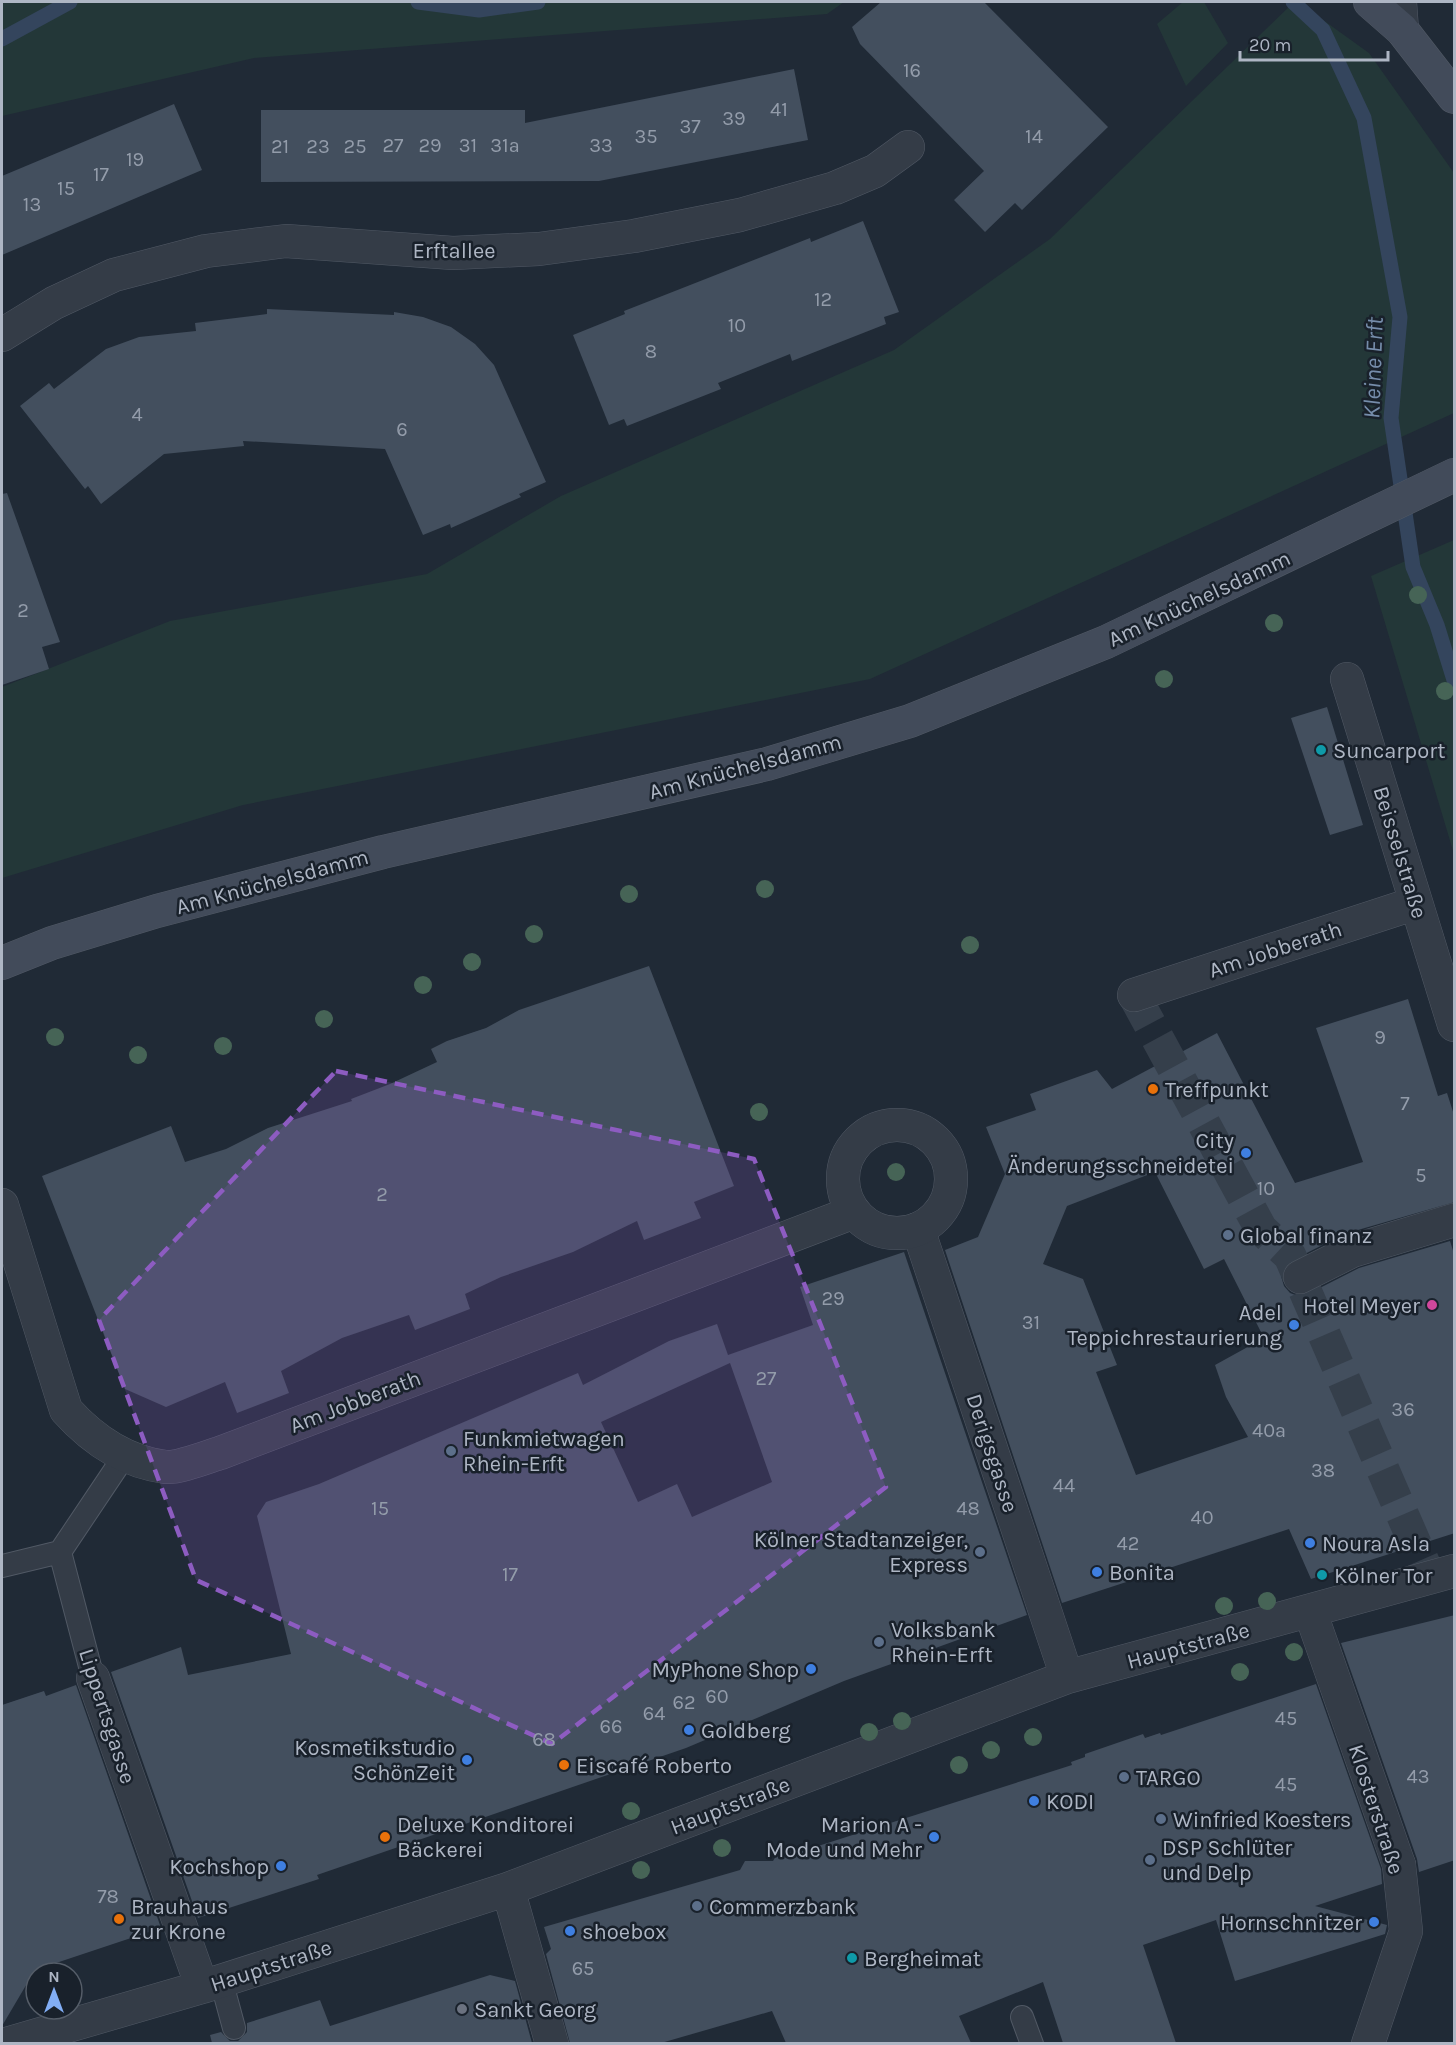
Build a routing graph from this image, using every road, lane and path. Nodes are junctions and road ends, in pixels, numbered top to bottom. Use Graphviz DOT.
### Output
graph roads {
  1 [pos="1370,2"];
  2 [pos="1401,16"];
  3 [pos="1455,97"];
  4 [pos="908,147"];
  5 [pos="2,335"];
  6 [pos="1455,476"];
  7 [pos="1347,679"];
  8 [pos="1416,903"];
  9 [pos="2,963"];
  10 [pos="1134,995"];
  11 [pos="1455,1025"];
  12 [pos="2,1205"];
  13 [pos="854,1212"];
  14 [pos="1455,1220"];
  15 [pos="918,1229"];
  16 [pos="1300,1277"];
  17 [pos="124,1455"];
  18 [pos="60,1552"];
  19 [pos="2,1566"];
  20 [pos="1455,1571"];
  21 [pos="1310,1611"];
  22 [pos="1067,1677"];
  23 [pos="93,1678"];
  24 [pos="508,1889"];
  25 [pos="212,1983"];
  26 [pos="1022,2017"];
  27 [pos="236,2035"];
  28 [pos="6,2043"];
  29 [pos="552,2043"];
  30 [pos="1032,2043"];
  31 [pos="1368,2043"];
  1 -- 2 [label="main road"];
  2 -- 3 [label="main road"];
  4 -- 5 [label="street, Erftallee"];
  6 -- 9 [label="main road, Am Knüchelsdamm"];
  7 -- 8 [label="street, Beisselstraße"];
  8 -- 10 [label="street, Am Jobberath"];
  8 -- 11 [label="street, Beisselstraße"];
  12 -- 17 [label="street, Am Jobberath"];
  13 -- 15 [label="street"];
  13 -- 15 [label="street"];
  13 -- 17 [label="street, Am Jobberath"];
  14 -- 16 [label="street"];
  15 -- 22 [label="street, Derigsgasse"];
  17 -- 18 [label="lane"];
  18 -- 19 [label="lane"];
  18 -- 23 [label="lane, Lippertsgasse"];
  20 -- 21 [label="street, Hauptstraße"];
  21 -- 22 [label="street, Hauptstraße"];
  21 -- 31 [label="street, Klosterstraße"];
  22 -- 24 [label="street, Hauptstraße"];
  23 -- 25 [label="street, Lippertsgasse"];
  24 -- 25 [label="street, Hauptstraße"];
  24 -- 29 [label="street"];
  25 -- 27 [label="lane"];
  25 -- 28 [label="street, Hauptstraße"];
  26 -- 30 [label="lane"];
}
